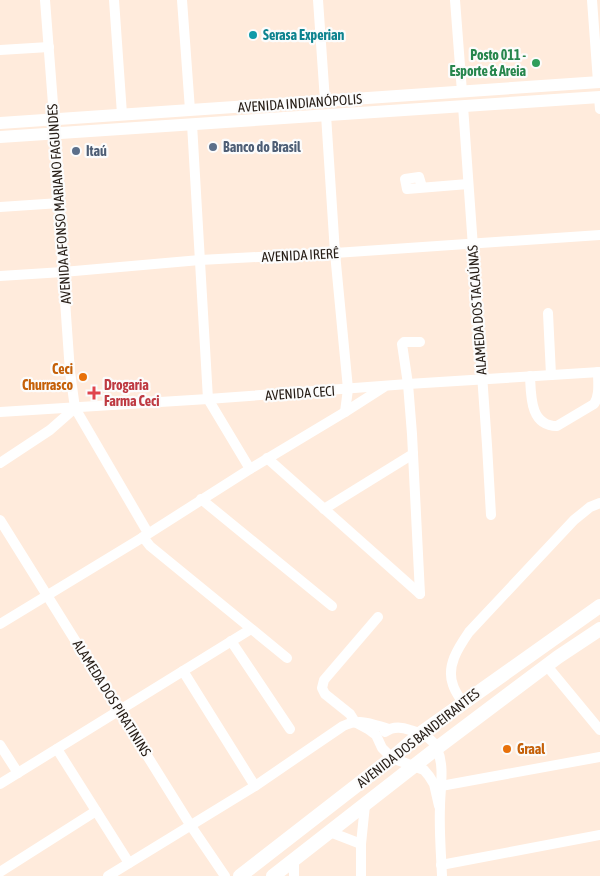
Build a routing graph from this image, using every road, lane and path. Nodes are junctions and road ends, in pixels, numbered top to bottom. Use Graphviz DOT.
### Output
graph roads {
  1 [pos="45,0"];
  2 [pos="114,0"];
  3 [pos="182,0"];
  4 [pos="318,0"];
  5 [pos="456,0"];
  6 [pos="592,0"];
  7 [pos="49,46"];
  8 [pos="0,50"];
  9 [pos="599,82"];
  10 [pos="462,92"];
  11 [pos="325,101"];
  12 [pos="600,101"];
  13 [pos="463,106"];
  14 [pos="190,110"];
  15 [pos="122,114"];
  16 [pos="326,115"];
  17 [pos="54,119"];
  18 [pos="0,123"];
  19 [pos="192,124"];
  20 [pos="55,133"];
  21 [pos="0,137"];
  22 [pos="468,184"];
  23 [pos="422,187"];
  24 [pos="60,203"];
  25 [pos="0,207"];
  26 [pos="600,235"];
  27 [pos="472,243"];
  28 [pos="335,253"];
  29 [pos="200,260"];
  30 [pos="63,272"];
  31 [pos="0,276"];
  32 [pos="548,313"];
  33 [pos="420,342"];
  34 [pos="599,372"];
  35 [pos="551,375"];
  36 [pos="530,376"];
  37 [pos="482,380"];
  38 [pos="408,384"];
  39 [pos="385,386"];
  40 [pos="348,389"];
  41 [pos="208,400"];
  42 [pos="75,408"];
  43 [pos="0,412"];
  44 [pos="346,412"];
  45 [pos="413,454"];
  46 [pos="267,458"];
  47 [pos="0,463"];
  48 [pos="250,468"];
  49 [pos="201,499"];
  50 [pos="600,503"];
  51 [pos="324,509"];
  52 [pos="490,515"];
  53 [pos="0,520"];
  54 [pos="146,535"];
  55 [pos="48,596"];
  56 [pos="332,606"];
  57 [pos="600,606"];
  58 [pos="378,617"];
  59 [pos="0,624"];
  60 [pos="251,629"];
  61 [pos="600,629"];
  62 [pos="231,641"];
  63 [pos="287,658"];
  64 [pos="547,666"];
  65 [pos="183,671"];
  66 [pos="463,704"];
  67 [pos="119,710"];
  68 [pos="354,722"];
  69 [pos="389,728"];
  70 [pos="290,729"];
  71 [pos="600,730"];
  72 [pos="421,733"];
  73 [pos="379,741"];
  74 [pos="0,745"];
  75 [pos="437,748"];
  76 [pos="57,749"];
  77 [pos="600,756"];
  78 [pos="392,758"];
  79 [pos="414,766"];
  80 [pos="18,773"];
  81 [pos="0,784"];
  82 [pos="255,786"];
  83 [pos="441,786"];
  84 [pos="365,805"];
  85 [pos="440,806"];
  86 [pos="96,811"];
  87 [pos="191,826"];
  88 [pos="330,832"];
  89 [pos="600,835"];
  90 [pos="360,844"];
  91 [pos="294,860"];
  92 [pos="130,863"];
  93 [pos="441,865"];
  94 [pos="0,872"];
  95 [pos="108,876"];
  96 [pos="225,876"];
  97 [pos="240,876"];
  98 [pos="273,876"];
  99 [pos="294,876"];
  100 [pos="361,876"];
  101 [pos="442,876"];
  1 -- 7 [label="street, AVENIDA AFONSO MARIANO FAGUNDES"];
  2 -- 15 [label="street"];
  3 -- 14 [label="street"];
  4 -- 11 [label="street"];
  5 -- 10 [label="street"];
  6 -- 9 [label="street"];
  7 -- 8 [label="street"];
  7 -- 17 [label="street, AVENIDA AFONSO MARIANO FAGUNDES"];
  9 -- 10 [label="main road, AVENIDA INDIANÓPOLIS"];
  10 -- 11 [label="main road, AVENIDA INDIANÓPOLIS"];
  11 -- 14 [label="main road, AVENIDA INDIANÓPOLIS"];
  12 -- 13 [label="main road, AVENIDA INDIANÓPOLIS"];
  13 -- 16 [label="main road, AVENIDA INDIANÓPOLIS"];
  13 -- 22 [label="street, ALAMEDA DOS TACAÚNAS"];
  14 -- 15 [label="main road, AVENIDA INDIANÓPOLIS"];
  15 -- 17 [label="main road, AVENIDA INDIANÓPOLIS"];
  16 -- 19 [label="main road, AVENIDA INDIANÓPOLIS"];
  16 -- 28 [label="street"];
  17 -- 18 [label="main road, AVENIDA INDIANÓPOLIS"];
  17 -- 20 [label="street, AVENIDA AFONSO MARIANO FAGUNDES"];
  19 -- 20 [label="main road, AVENIDA INDIANÓPOLIS"];
  19 -- 29 [label="street"];
  20 -- 21 [label="main road, AVENIDA INDIANÓPOLIS"];
  20 -- 24 [label="street, AVENIDA AFONSO MARIANO FAGUNDES"];
  22 -- 23 [label="street"];
  22 -- 27 [label="street, ALAMEDA DOS TACAÚNAS"];
  24 -- 25 [label="street"];
  24 -- 30 [label="street, AVENIDA AFONSO MARIANO FAGUNDES"];
  26 -- 27 [label="street, AVENIDA IRERÊ"];
  27 -- 28 [label="street, AVENIDA IRERÊ"];
  27 -- 37 [label="street, ALAMEDA DOS TACAÚNAS"];
  28 -- 29 [label="street, AVENIDA IRERÊ"];
  28 -- 40 [label="street"];
  29 -- 30 [label="street, AVENIDA IRERÊ"];
  29 -- 41 [label="street"];
  30 -- 31 [label="street, AVENIDA IRERÊ"];
  30 -- 42 [label="street, AVENIDA AFONSO MARIANO FAGUNDES"];
  32 -- 35 [label="street"];
  33 -- 38 [label="street"];
  34 -- 35 [label="street, AVENIDA CECI"];
  34 -- 36 [label="street"];
  35 -- 36 [label="street, AVENIDA CECI"];
  36 -- 37 [label="street, AVENIDA CECI"];
  37 -- 38 [label="street, AVENIDA CECI"];
  37 -- 52 [label="street, ALAMEDA DOS TACAÚNAS"];
  38 -- 39 [label="street, AVENIDA CECI"];
  38 -- 45 [label="street"];
  39 -- 40 [label="street, AVENIDA CECI"];
  39 -- 44 [label="street"];
  40 -- 41 [label="street, AVENIDA CECI"];
  40 -- 44 [label="street"];
  41 -- 42 [label="street, AVENIDA CECI"];
  41 -- 48 [label="street"];
  42 -- 43 [label="street, AVENIDA CECI"];
  42 -- 47 [label="street"];
  42 -- 54 [label="street"];
  44 -- 46 [label="street"];
  45 -- 51 [label="street"];
  45 -- 51 [label="street"];
  46 -- 48 [label="street"];
  46 -- 51 [label="street"];
  48 -- 49 [label="street"];
  49 -- 54 [label="street"];
  49 -- 56 [label="street"];
  50 -- 66 [label="street"];
  53 -- 55 [label="street, ALAMEDA DOS PIRATININS"];
  54 -- 55 [label="street"];
  54 -- 60 [label="street"];
  55 -- 59 [label="street"];
  55 -- 67 [label="street, ALAMEDA DOS PIRATININS"];
  57 -- 66 [label="highway, AVENIDA DOS BANDEIRANTES"];
  58 -- 68 [label="street"];
  60 -- 62 [label="street"];
  60 -- 63 [label="street"];
  61 -- 64 [label="highway, AVENIDA DOS BANDEIRANTES"];
  62 -- 65 [label="street"];
  62 -- 70 [label="street"];
  64 -- 71 [label="street"];
  64 -- 75 [label="highway, AVENIDA DOS BANDEIRANTES"];
  65 -- 67 [label="street"];
  65 -- 82 [label="street"];
  66 -- 72 [label="highway, AVENIDA DOS BANDEIRANTES"];
  67 -- 76 [label="street"];
  67 -- 87 [label="street, ALAMEDA DOS PIRATININS"];
  68 -- 69 [label="street"];
  68 -- 73 [label="street"];
  68 -- 82 [label="street"];
  69 -- 72 [label="street"];
  69 -- 73 [label="street"];
  72 -- 75 [label="street"];
  72 -- 78 [label="highway, AVENIDA DOS BANDEIRANTES"];
  73 -- 78 [label="street"];
  74 -- 80 [label="street"];
  75 -- 79 [label="highway, AVENIDA DOS BANDEIRANTES"];
  75 -- 83 [label="street"];
  76 -- 80 [label="street"];
  76 -- 86 [label="street"];
  77 -- 83 [label="street"];
  78 -- 79 [label="street"];
  78 -- 97 [label="highway, AVENIDA DOS BANDEIRANTES"];
  79 -- 84 [label="highway, AVENIDA DOS BANDEIRANTES"];
  79 -- 85 [label="street"];
  80 -- 81 [label="street"];
  82 -- 87 [label="street"];
  83 -- 85 [label="street"];
  84 -- 88 [label="highway, AVENIDA DOS BANDEIRANTES"];
  84 -- 90 [label="street"];
  85 -- 93 [label="street"];
  86 -- 92 [label="street"];
  86 -- 94 [label="street"];
  87 -- 92 [label="street"];
  87 -- 96 [label="street, ALAMEDA DOS PIRATININS"];
  88 -- 90 [label="street"];
  88 -- 91 [label="highway, AVENIDA DOS BANDEIRANTES"];
  89 -- 93 [label="street"];
  90 -- 100 [label="street"];
  91 -- 98 [label="highway, AVENIDA DOS BANDEIRANTES"];
  91 -- 99 [label="street"];
  92 -- 95 [label="street"];
  93 -- 101 [label="street"];
}
